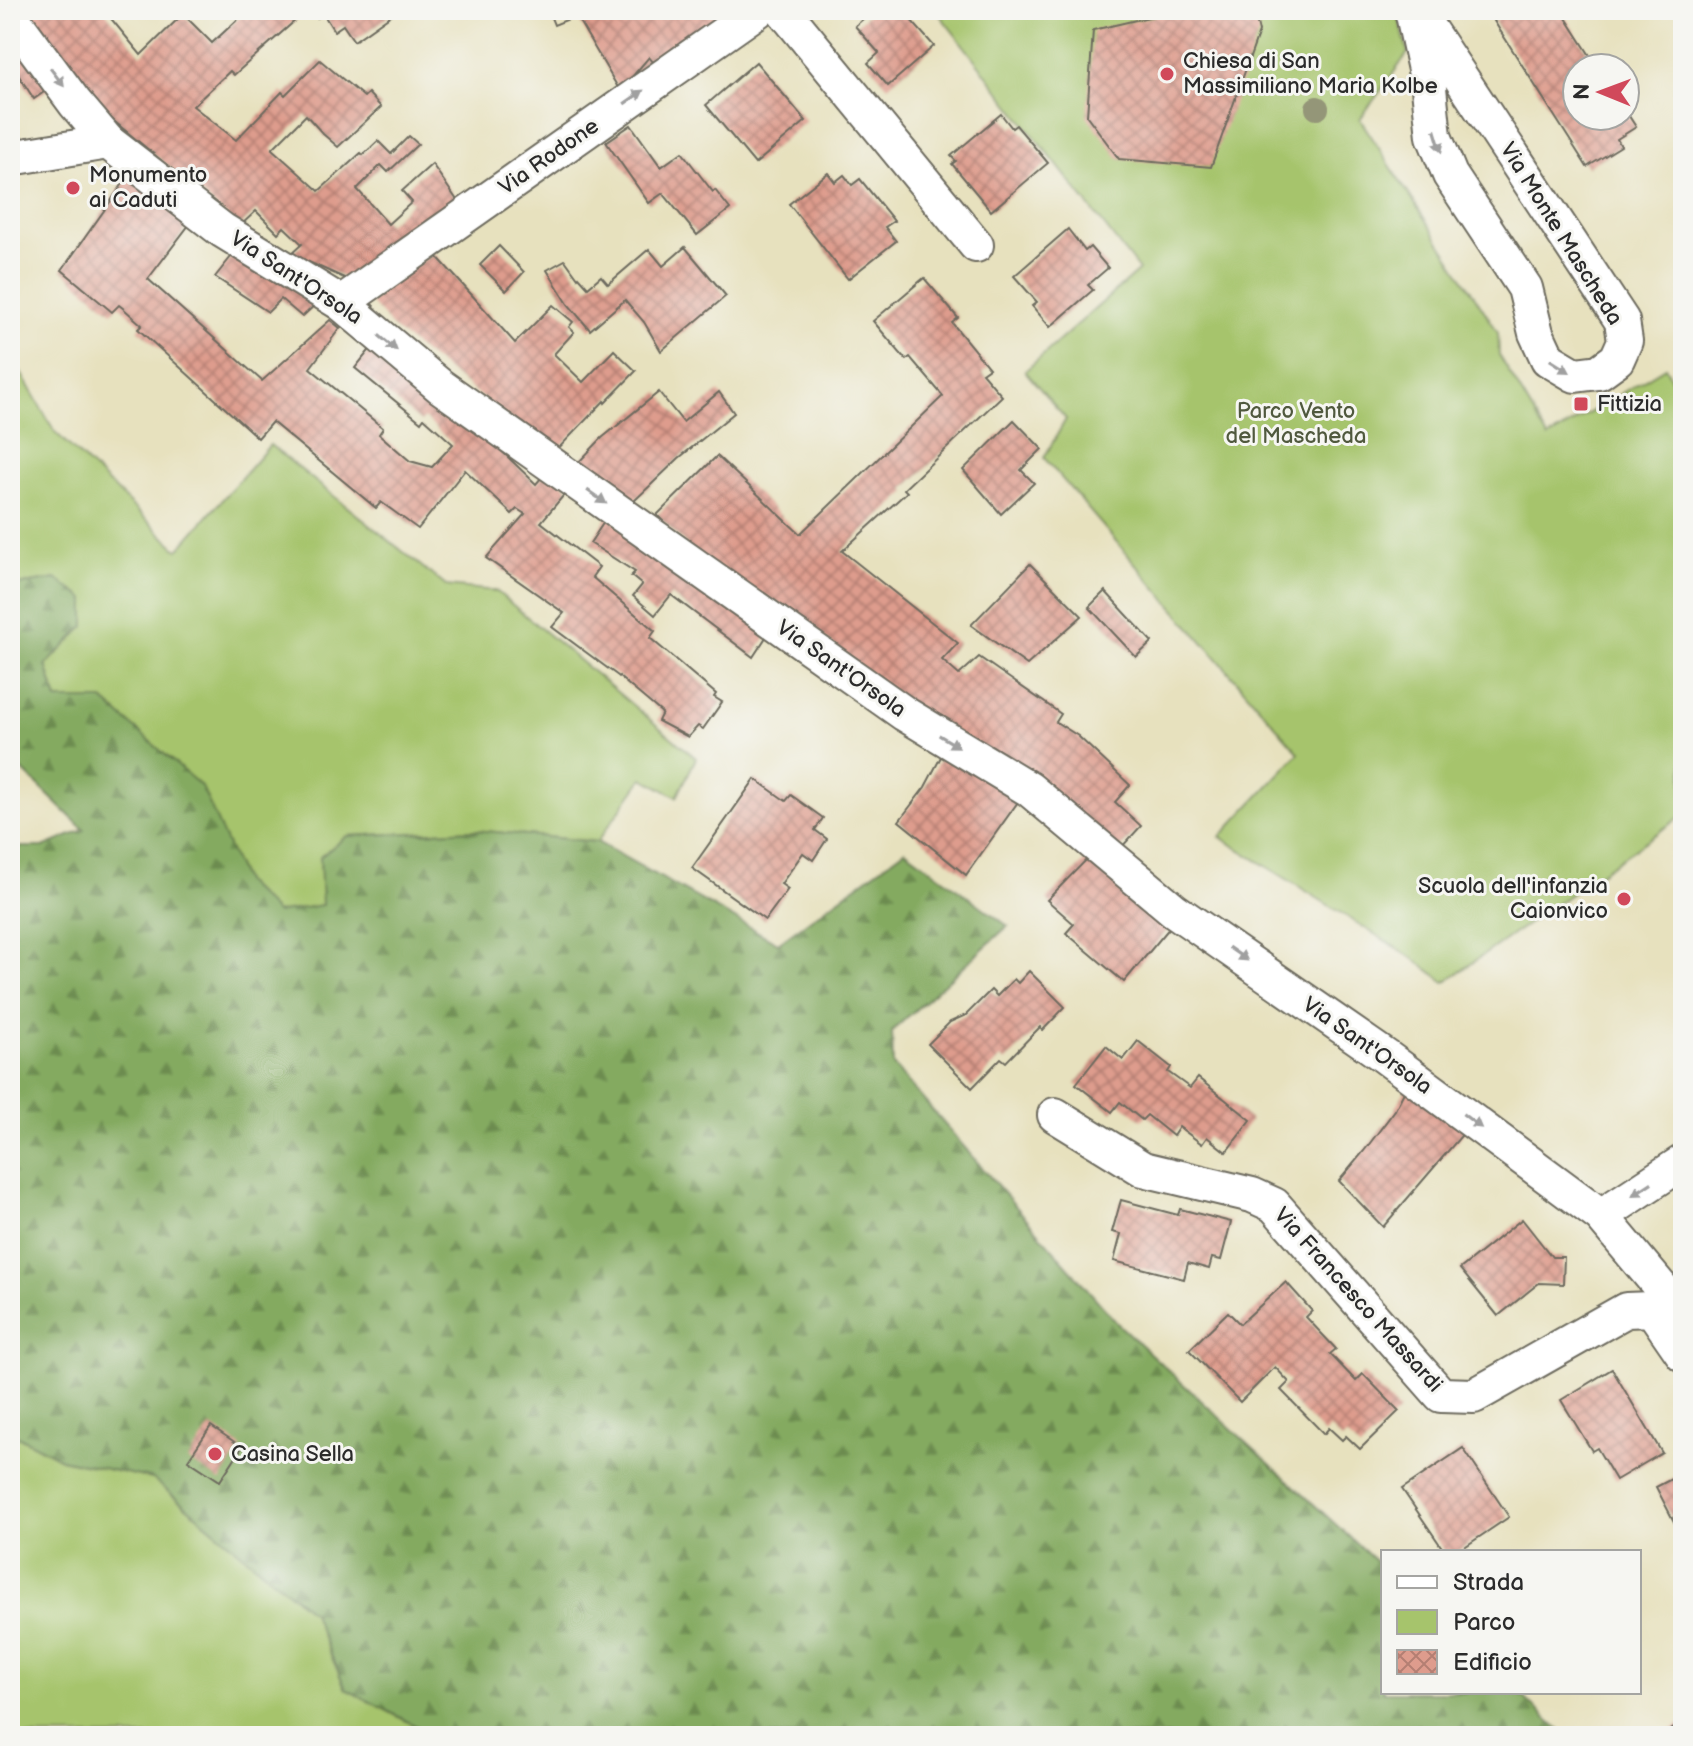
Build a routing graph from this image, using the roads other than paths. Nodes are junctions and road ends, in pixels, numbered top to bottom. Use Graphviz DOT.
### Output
graph roads {
  1 [pos="758,10"];
  2 [pos="783,10"];
  3 [pos="1414,10"];
  4 [pos="10,15"];
  5 [pos="108,142"];
  6 [pos="10,155"];
  7 [pos="976,245"];
  8 [pos="341,303"];
  9 [pos="1055,1115"];
  10 [pos="1683,1162"];
  11 [pos="1601,1216"];
  12 [pos="1683,1314"];
  13 [pos="1683,1354"];
  8 -- 1 [label="street, Via Rodone, one-way"];
  2 -- 7 [label="street"];
  3 -- 3 [label="street, Via Monte Mascheda, one-way"];
  4 -- 5 [label="street, Via Sant'Orsola, one-way"];
  5 -- 6 [label="street"];
  5 -- 8 [label="street, Via Sant'Orsola"];
  8 -- 11 [label="street, Via Sant'Orsola, one-way"];
  9 -- 13 [label="street, Via Francesco Massardi"];
  10 -- 11 [label="street, one-way"];
  11 -- 12 [label="street, Via Sant'Orsola"];
}
